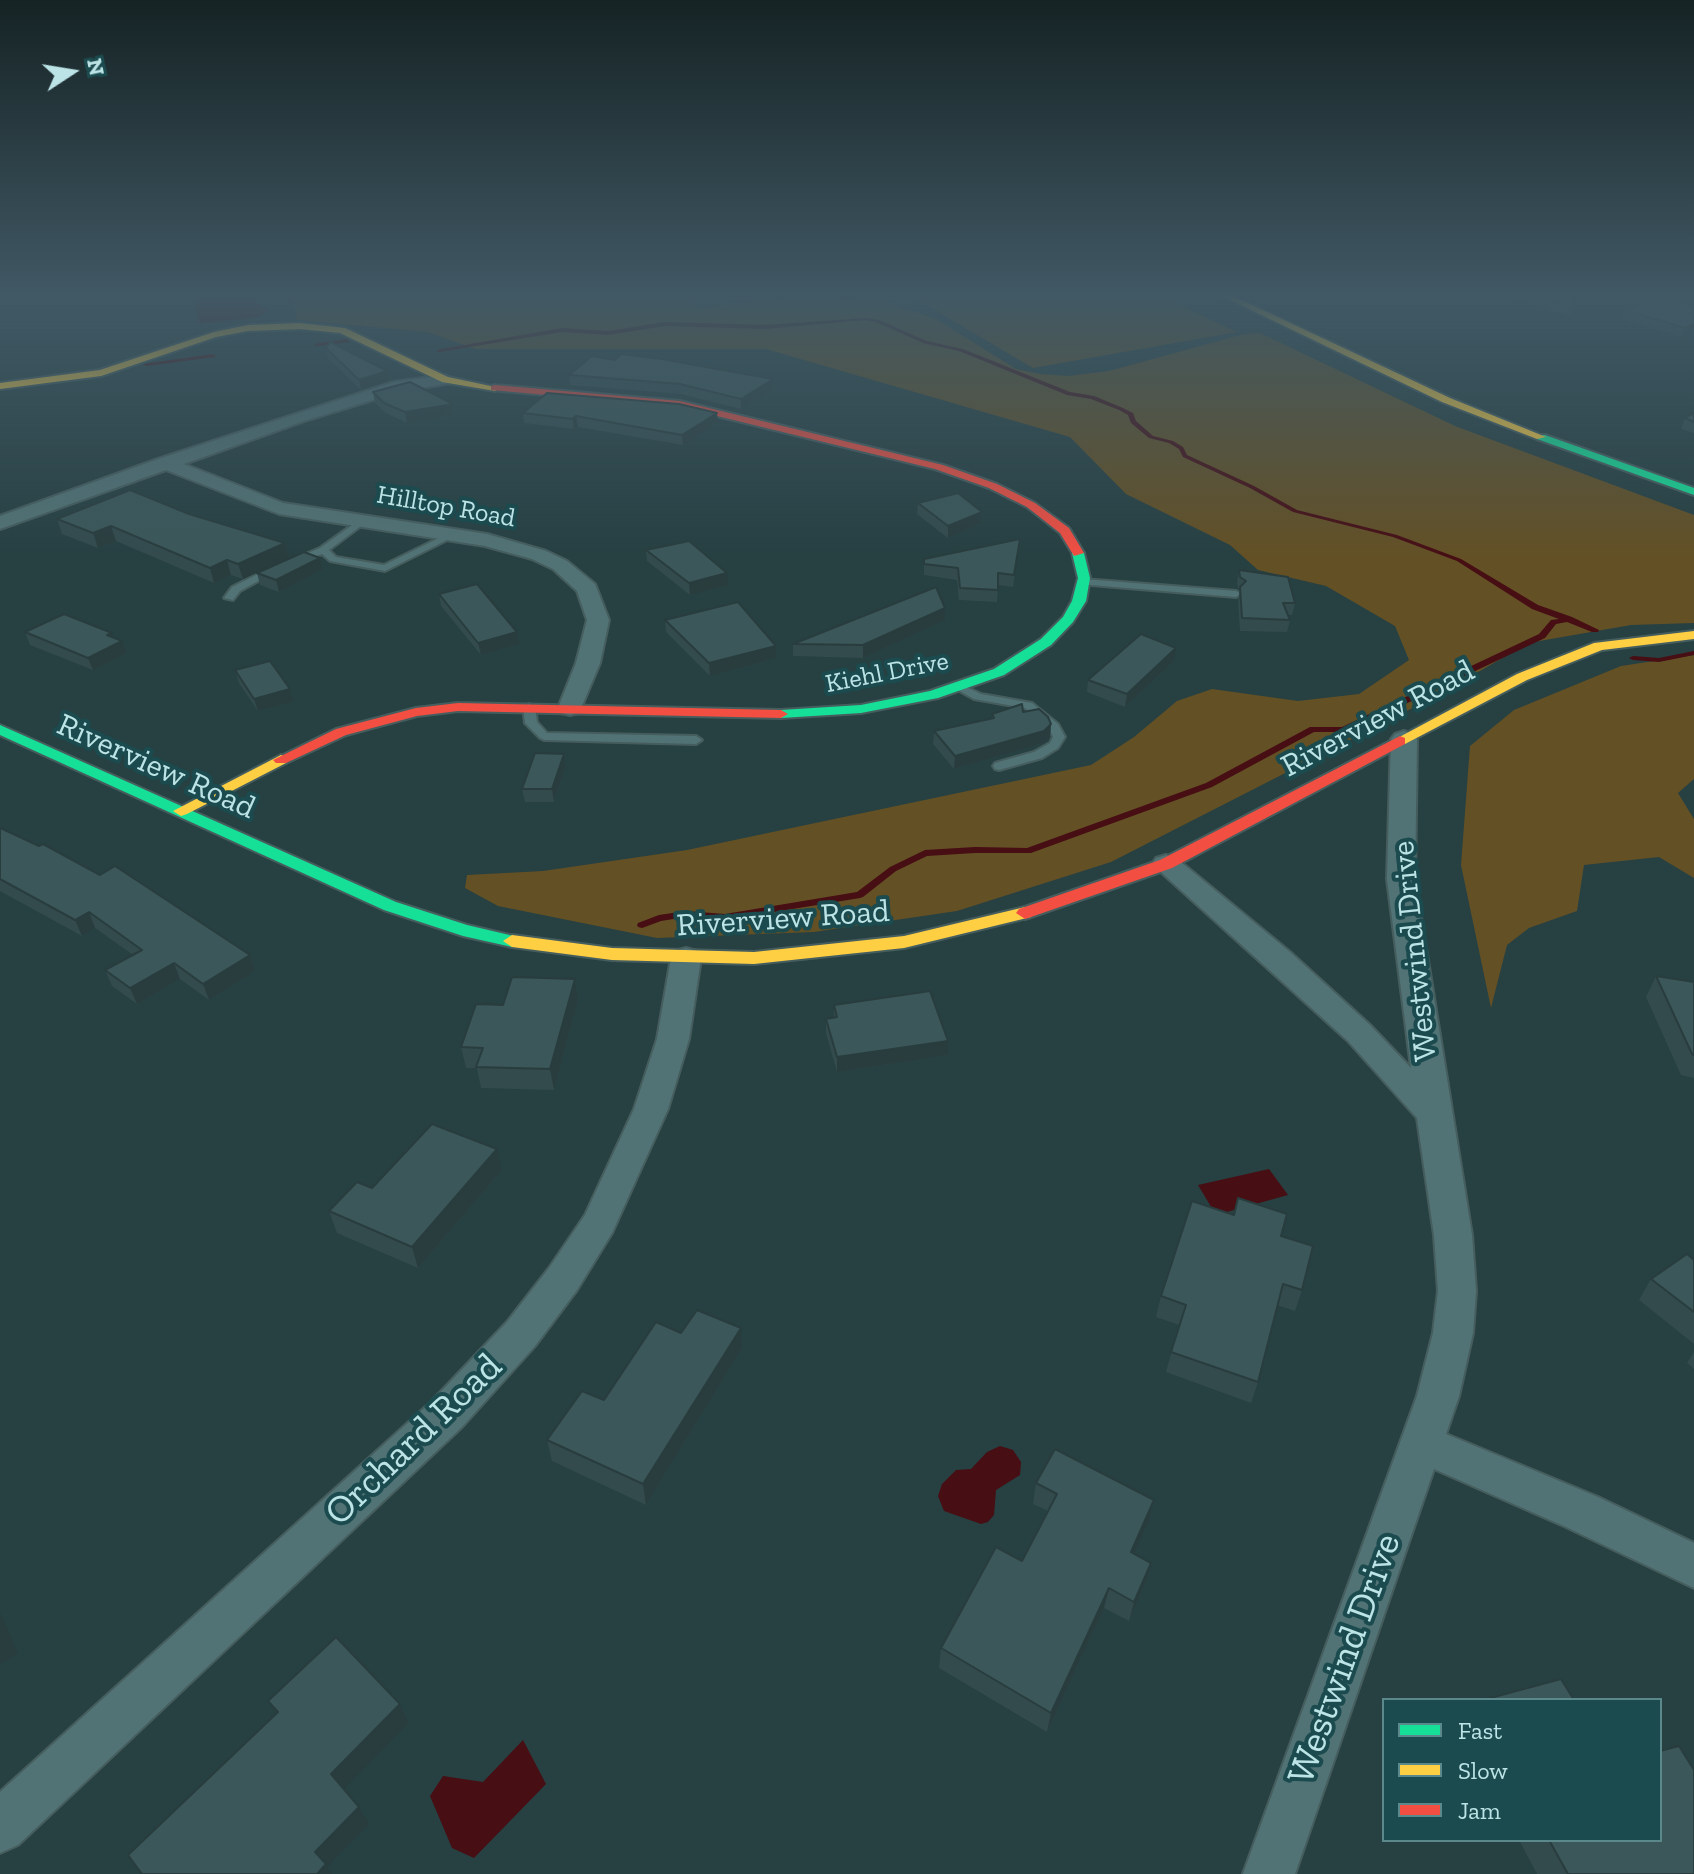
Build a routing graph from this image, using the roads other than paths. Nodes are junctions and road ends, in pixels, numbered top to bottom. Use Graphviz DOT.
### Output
graph roads {
  1 [pos="412,383"];
  2 [pos="465,383"];
  3 [pos="1411,383"];
  4 [pos="165,463"];
  5 [pos="1694,492"];
  6 [pos="362,521"];
  7 [pos="0,523"];
  8 [pos="454,534"];
  9 [pos="323,550"];
  10 [pos="1083,582"];
  11 [pos="1236,594"];
  12 [pos="229,598"];
  13 [pos="1694,635"];
  14 [pos="960,687"];
  15 [pos="529,707"];
  16 [pos="570,708"];
  17 [pos="0,729"];
  18 [pos="1404,739"];
  19 [pos="696,740"];
  20 [pos="999,766"];
  21 [pos="181,811"];
  22 [pos="1166,864"];
  23 [pos="686,958"];
  24 [pos="1434,1114"];
  25 [pos="1421,1444"];
  26 [pos="1694,1566"];
  27 [pos="0,1827"];
  28 [pos="1269,1874"];
  1 -- 4 [label="street"];
  2 -- 10 [label="street"];
  3 -- 5 [label="street"];
  4 -- 6 [label="street, Hilltop Road"];
  4 -- 7 [label="street"];
  6 -- 8 [label="street, Hilltop Road"];
  6 -- 9 [label="lane"];
  8 -- 9 [label="lane"];
  8 -- 16 [label="street, Hilltop Road"];
  9 -- 12 [label="lane"];
  10 -- 11 [label="lane"];
  10 -- 14 [label="street, Kiehl Drive"];
  13 -- 18 [label="street, Riverview Road"];
  14 -- 16 [label="street, Kiehl Drive"];
  14 -- 20 [label="lane"];
  15 -- 16 [label="street, Kiehl Drive"];
  15 -- 19 [label="lane"];
  15 -- 21 [label="street, Kiehl Drive"];
  17 -- 21 [label="street, Riverview Road"];
  18 -- 22 [label="street, Riverview Road"];
  18 -- 24 [label="street, Westwind Drive"];
  21 -- 23 [label="street, Riverview Road"];
  22 -- 23 [label="street, Riverview Road"];
  22 -- 24 [label="street, Westwind Drive"];
  23 -- 27 [label="street, Orchard Road"];
  24 -- 25 [label="street, Westwind Drive"];
  25 -- 26 [label="street"];
  25 -- 28 [label="street, Westwind Drive"];
}
